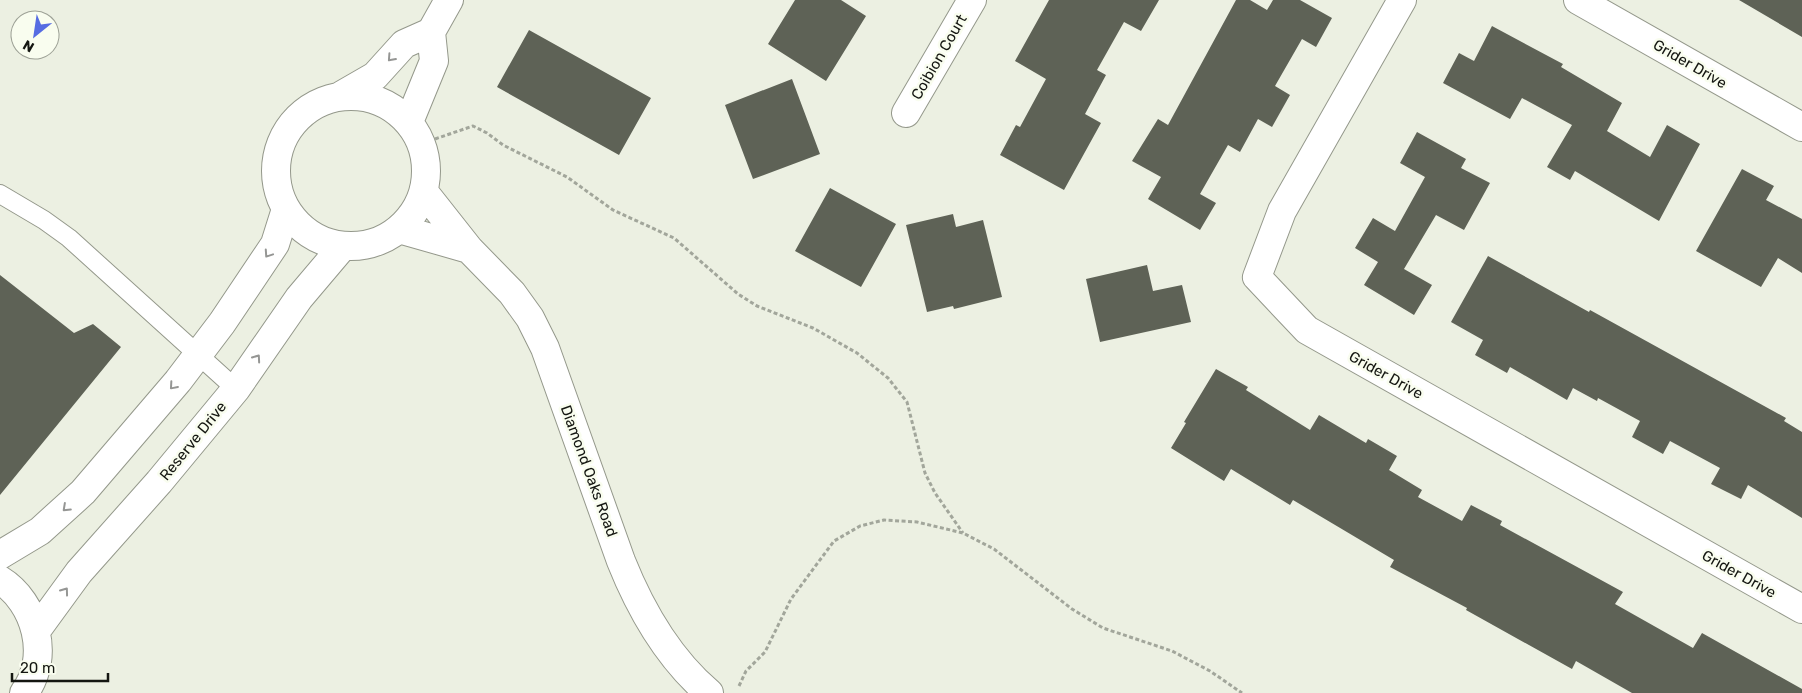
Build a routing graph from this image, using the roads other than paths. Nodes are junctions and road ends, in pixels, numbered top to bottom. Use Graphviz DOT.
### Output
graph roads {
  1 [pos="449,0"];
  2 [pos="972,0"];
  3 [pos="1402,0"];
  4 [pos="1578,0"];
  5 [pos="431,32"];
  6 [pos="342,96"];
  7 [pos="906,113"];
  8 [pos="1802,127"];
  9 [pos="415,132"];
  10 [pos="424,192"];
  11 [pos="0,194"];
  12 [pos="286,209"];
  13 [pos="399,229"];
  14 [pos="343,246"];
  15 [pos="469,249"];
  16 [pos="200,354"];
  17 [pos="236,389"];
  18 [pos="0,555"];
  19 [pos="0,580"];
  20 [pos="1802,609"];
  21 [pos="36,631"];
  22 [pos="28,691"];
  23 [pos="709,693"];
  1 -- 5 [label="street"];
  2 -- 7 [label="street, Coibion Court"];
  3 -- 20 [label="street, Grider Drive"];
  4 -- 8 [label="street, Grider Drive"];
  5 -- 6 [label="street, one-way"];
  5 -- 9 [label="street"];
  6 -- 9 [label="street"];
  6 -- 12 [label="street"];
  9 -- 10 [label="street"];
  10 -- 13 [label="street"];
  10 -- 15 [label="street, Diamond Oaks Road"];
  11 -- 16 [label="lane"];
  12 -- 14 [label="street"];
  12 -- 16 [label="street, one-way"];
  13 -- 14 [label="street"];
  13 -- 15 [label="street, Diamond Oaks Road"];
  17 -- 14 [label="street, Reserve Drive, one-way"];
  15 -- 23 [label="street, Diamond Oaks Road"];
  16 -- 17 [label="lane"];
  16 -- 18 [label="street, one-way"];
  21 -- 17 [label="street, Reserve Drive, one-way"];
  19 -- 21 [label="street"];
  21 -- 22 [label="street"];
}
